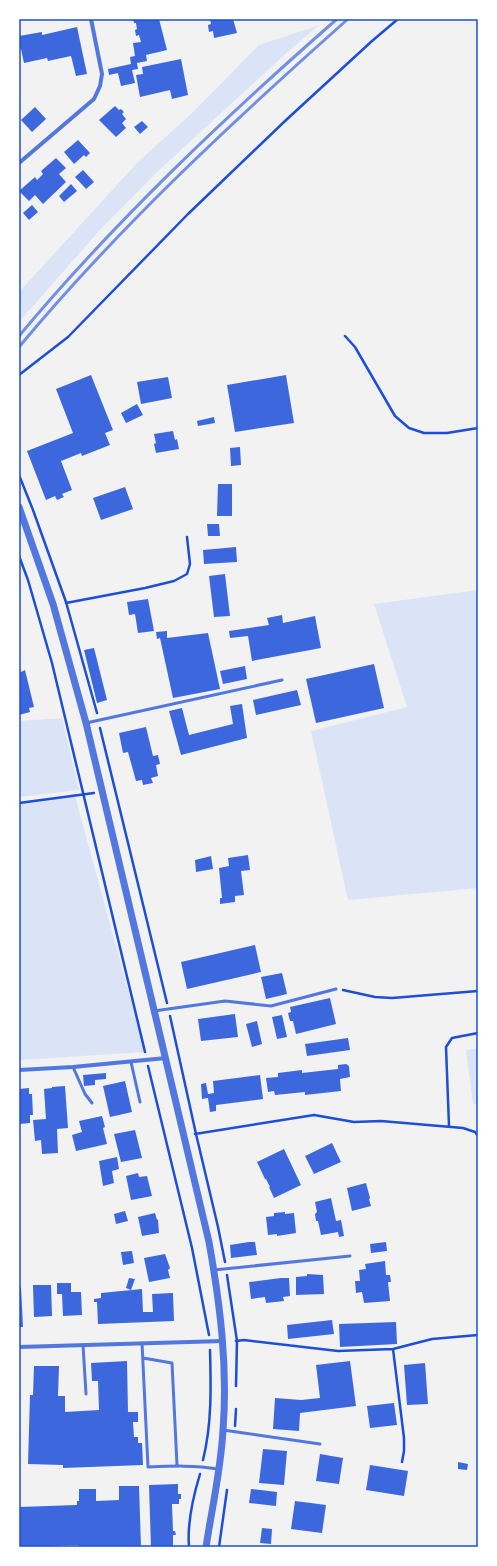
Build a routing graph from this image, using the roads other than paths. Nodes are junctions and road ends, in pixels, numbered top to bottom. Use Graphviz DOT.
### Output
graph roads {
  1 [pos="91,19"];
  2 [pos="19,163"];
  3 [pos="19,507"];
  4 [pos="282,680"];
  5 [pos="86,723"];
  6 [pos="336,989"];
  7 [pos="154,1012"];
  8 [pos="166,1058"];
  9 [pos="131,1062"];
  10 [pos="73,1067"];
  11 [pos="19,1070"];
  12 [pos="140,1102"];
  13 [pos="92,1103"];
  14 [pos="350,1256"];
  15 [pos="214,1270"];
  16 [pos="223,1341"];
  17 [pos="142,1343"];
  18 [pos="83,1345"];
  19 [pos="19,1348"];
  20 [pos="143,1358"];
  21 [pos="86,1394"];
  22 [pos="223,1430"];
  23 [pos="320,1444"];
  24 [pos="177,1465"];
  25 [pos="219,1469"];
  26 [pos="206,1547"];
  1 -- 2 [label="street"];
  3 -- 5 [label="street"];
  4 -- 5 [label="lane"];
  5 -- 7 [label="street"];
  6 -- 7 [label="lane"];
  7 -- 8 [label="street"];
  8 -- 9 [label="street"];
  8 -- 15 [label="street"];
  9 -- 10 [label="street"];
  9 -- 12 [label="lane"];
  10 -- 11 [label="street"];
  10 -- 13 [label="lane"];
  14 -- 15 [label="lane"];
  15 -- 16 [label="street"];
  16 -- 17 [label="street"];
  16 -- 22 [label="street"];
  17 -- 18 [label="street"];
  17 -- 20 [label="lane"];
  18 -- 19 [label="street"];
  18 -- 21 [label="lane"];
  20 -- 24 [label="lane"];
  20 -- 24 [label="lane"];
  22 -- 23 [label="lane"];
  22 -- 25 [label="street"];
  24 -- 25 [label="lane"];
  25 -- 26 [label="street"];
}
